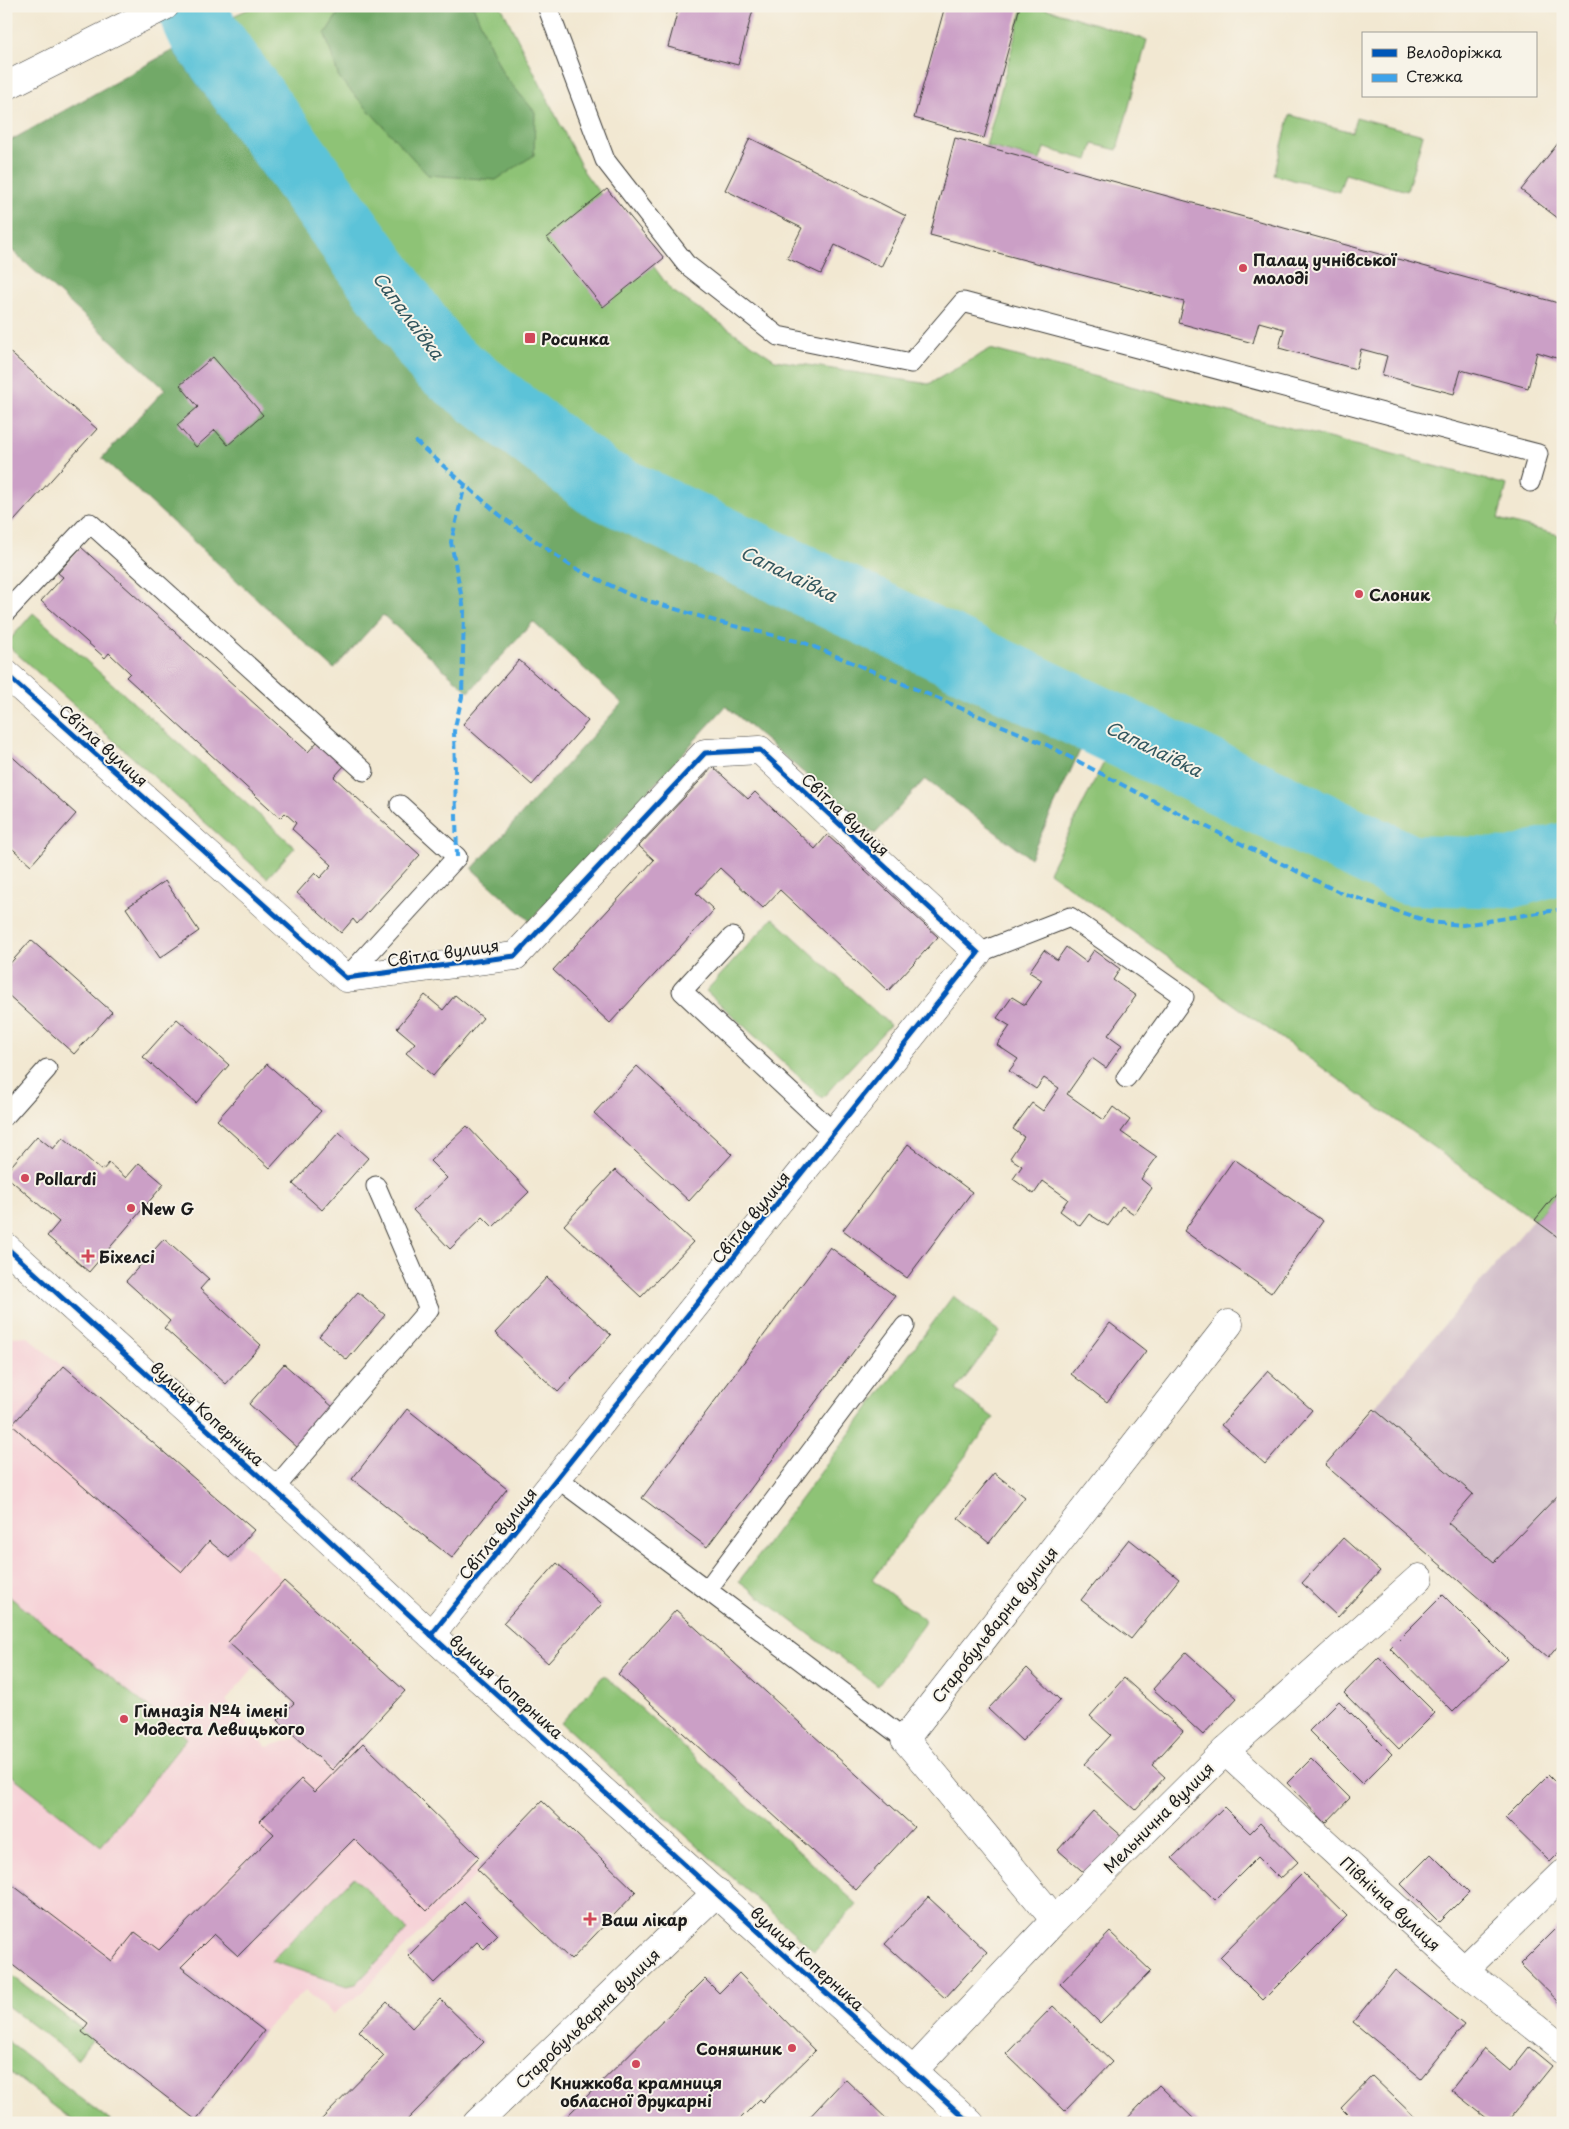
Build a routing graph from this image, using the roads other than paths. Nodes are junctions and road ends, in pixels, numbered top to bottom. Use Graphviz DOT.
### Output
graph roads {
  1 [pos="164,6"];
  2 [pos="547,6"];
  3 [pos="6,86"];
  4 [pos="1530,482"];
  5 [pos="6,612"];
  6 [pos="6,674"];
  7 [pos="364,772"];
  8 [pos="400,805"];
  9 [pos="732,937"];
  10 [pos="978,954"];
  11 [pos="346,978"];
  12 [pos="47,1068"];
  13 [pos="1126,1078"];
  14 [pos="6,1115"];
  15 [pos="834,1133"];
  16 [pos="376,1186"];
  17 [pos="6,1247"];
  18 [pos="1229,1324"];
  19 [pos="905,1326"];
  20 [pos="557,1478"];
  21 [pos="274,1490"];
  22 [pos="1418,1578"];
  23 [pos="707,1590"];
  24 [pos="431,1635"];
  25 [pos="905,1738"];
  26 [pos="1225,1751"];
  27 [pos="1563,1874"];
  28 [pos="717,1892"];
  29 [pos="1055,1920"];
  30 [pos="1464,1970"];
  31 [pos="1563,2049"];
  32 [pos="913,2071"];
  33 [pos="477,2123"];
  34 [pos="970,2123"];
  1 -- 3 [label="street"];
  2 -- 4 [label="lane"];
  5 -- 7 [label="lane"];
  6 -- 11 [label="street, Світла вулиця"];
  8 -- 11 [label="lane"];
  9 -- 15 [label="lane"];
  10 -- 11 [label="street, Світла вулиця"];
  10 -- 13 [label="lane"];
  10 -- 15 [label="street, Світла вулиця"];
  12 -- 14 [label="lane"];
  15 -- 20 [label="street, Світла вулиця"];
  16 -- 21 [label="lane"];
  17 -- 21 [label="street, вулиця Коперника"];
  18 -- 25 [label="street, Старобульварна вулиця"];
  19 -- 23 [label="lane"];
  20 -- 23 [label="lane"];
  20 -- 24 [label="street, Світла вулиця"];
  21 -- 24 [label="street, вулиця Коперника"];
  22 -- 26 [label="street, Мельнична вулиця"];
  23 -- 25 [label="lane"];
  24 -- 28 [label="street, вулиця Коперника"];
  25 -- 29 [label="street"];
  26 -- 29 [label="street, Мельнична вулиця"];
  26 -- 30 [label="street, Північна вулиця"];
  27 -- 30 [label="street"];
  28 -- 32 [label="street, вулиця Коперника"];
  28 -- 33 [label="street, Старобульварна вулиця"];
  29 -- 32 [label="street, Мельнична вулиця"];
  30 -- 31 [label="street, Північна вулиця"];
  32 -- 34 [label="street, вулиця Коперника"];
}
